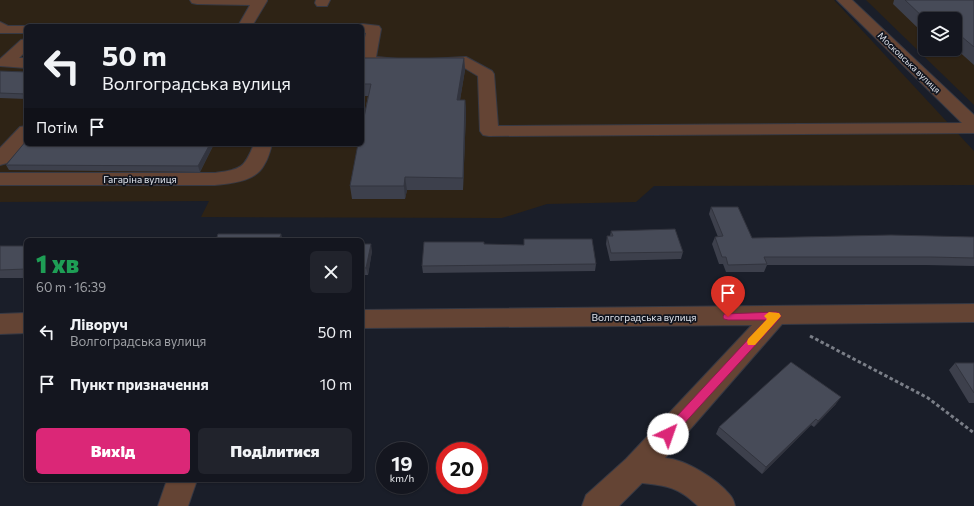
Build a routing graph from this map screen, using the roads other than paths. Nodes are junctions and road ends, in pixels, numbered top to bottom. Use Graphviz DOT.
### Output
graph roads {
  1 [pos="197,0"];
  2 [pos="260,0"];
  3 [pos="844,0"];
  4 [pos="246,24"];
  5 [pos="0,26"];
  6 [pos="24,28"];
  7 [pos="364,28"];
  8 [pos="24,45"];
  9 [pos="24,64"];
  10 [pos="974,126"];
  11 [pos="24,133"];
  12 [pos="262,146"];
  13 [pos="0,159"];
  14 [pos="0,179"];
  15 [pos="974,313"];
  16 [pos="776,316"];
  17 [pos="364,319"];
  18 [pos="24,323"];
  19 [pos="0,324"];
  20 [pos="636,469"];
  21 [pos="181,482"];
  22 [pos="173,506"];
  23 [pos="597,506"];
  24 [pos="720,506"];
  1 -- 2 [label="street"];
  2 -- 4 [label="street"];
  3 -- 10 [label="street, Московська вулиця"];
  5 -- 6 [label="street"];
  7 -- 10 [label="street"];
  8 -- 9 [label="street"];
  11 -- 13 [label="street"];
  12 -- 14 [label="street, Гагаріна вулиця"];
  15 -- 16 [label="street, Волгоградська вулиця"];
  16 -- 17 [label="street, Волгоградська вулиця"];
  16 -- 20 [label="street"];
  18 -- 19 [label="street"];
  20 -- 23 [label="street"];
  20 -- 24 [label="street"];
  21 -- 22 [label="street"];
}
